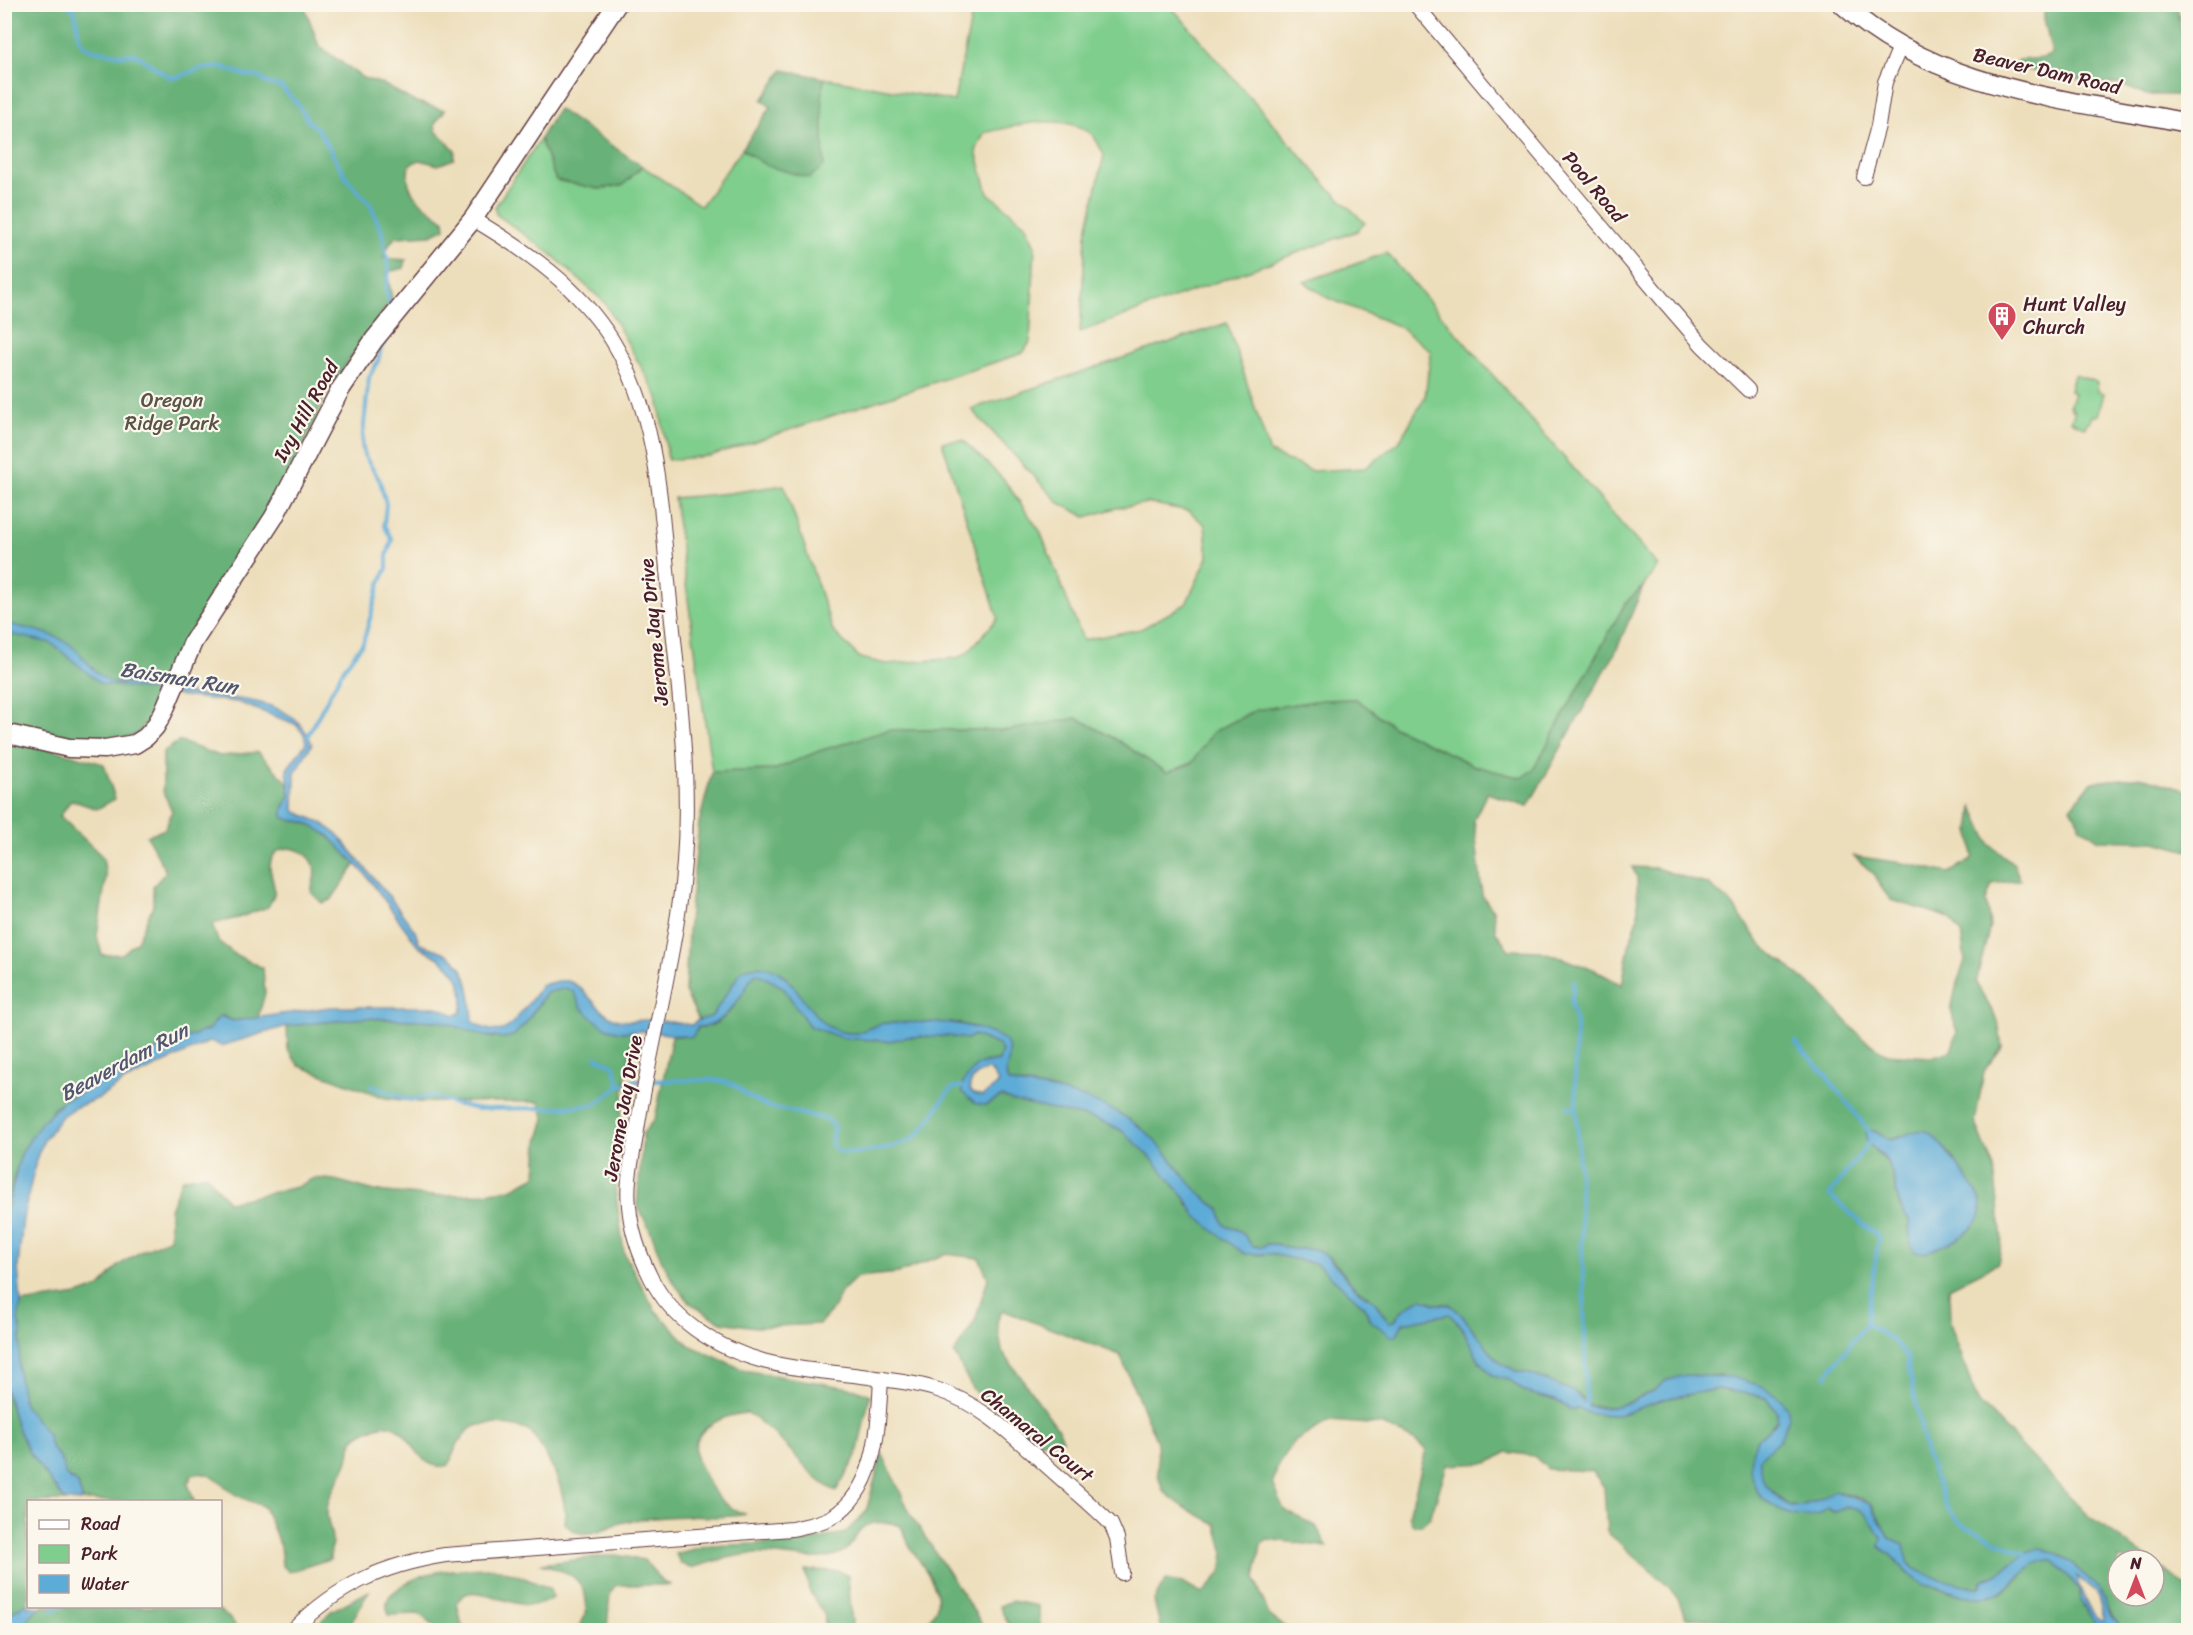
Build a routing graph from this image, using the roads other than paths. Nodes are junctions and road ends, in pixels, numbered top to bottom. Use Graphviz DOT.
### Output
graph roads {
  1 [pos="617,4"];
  2 [pos="1415,4"];
  3 [pos="1842,4"];
  4 [pos="1900,47"];
  5 [pos="2184,122"];
  6 [pos="1864,177"];
  7 [pos="473,219"];
  8 [pos="1748,390"];
  9 [pos="4,733"];
  10 [pos="881,1378"];
  11 [pos="1122,1573"];
  12 [pos="293,1630"];
  1 -- 7 [label="street, Ivy Hill Road"];
  2 -- 8 [label="street, Pool Road"];
  3 -- 4 [label="street, Beaver Dam Road"];
  4 -- 5 [label="street, Beaver Dam Road"];
  4 -- 6 [label="street"];
  7 -- 9 [label="street, Ivy Hill Road"];
  7 -- 10 [label="street, Jerome Jay Drive"];
  10 -- 11 [label="street, Chamaral Court"];
  10 -- 12 [label="street"];
}
